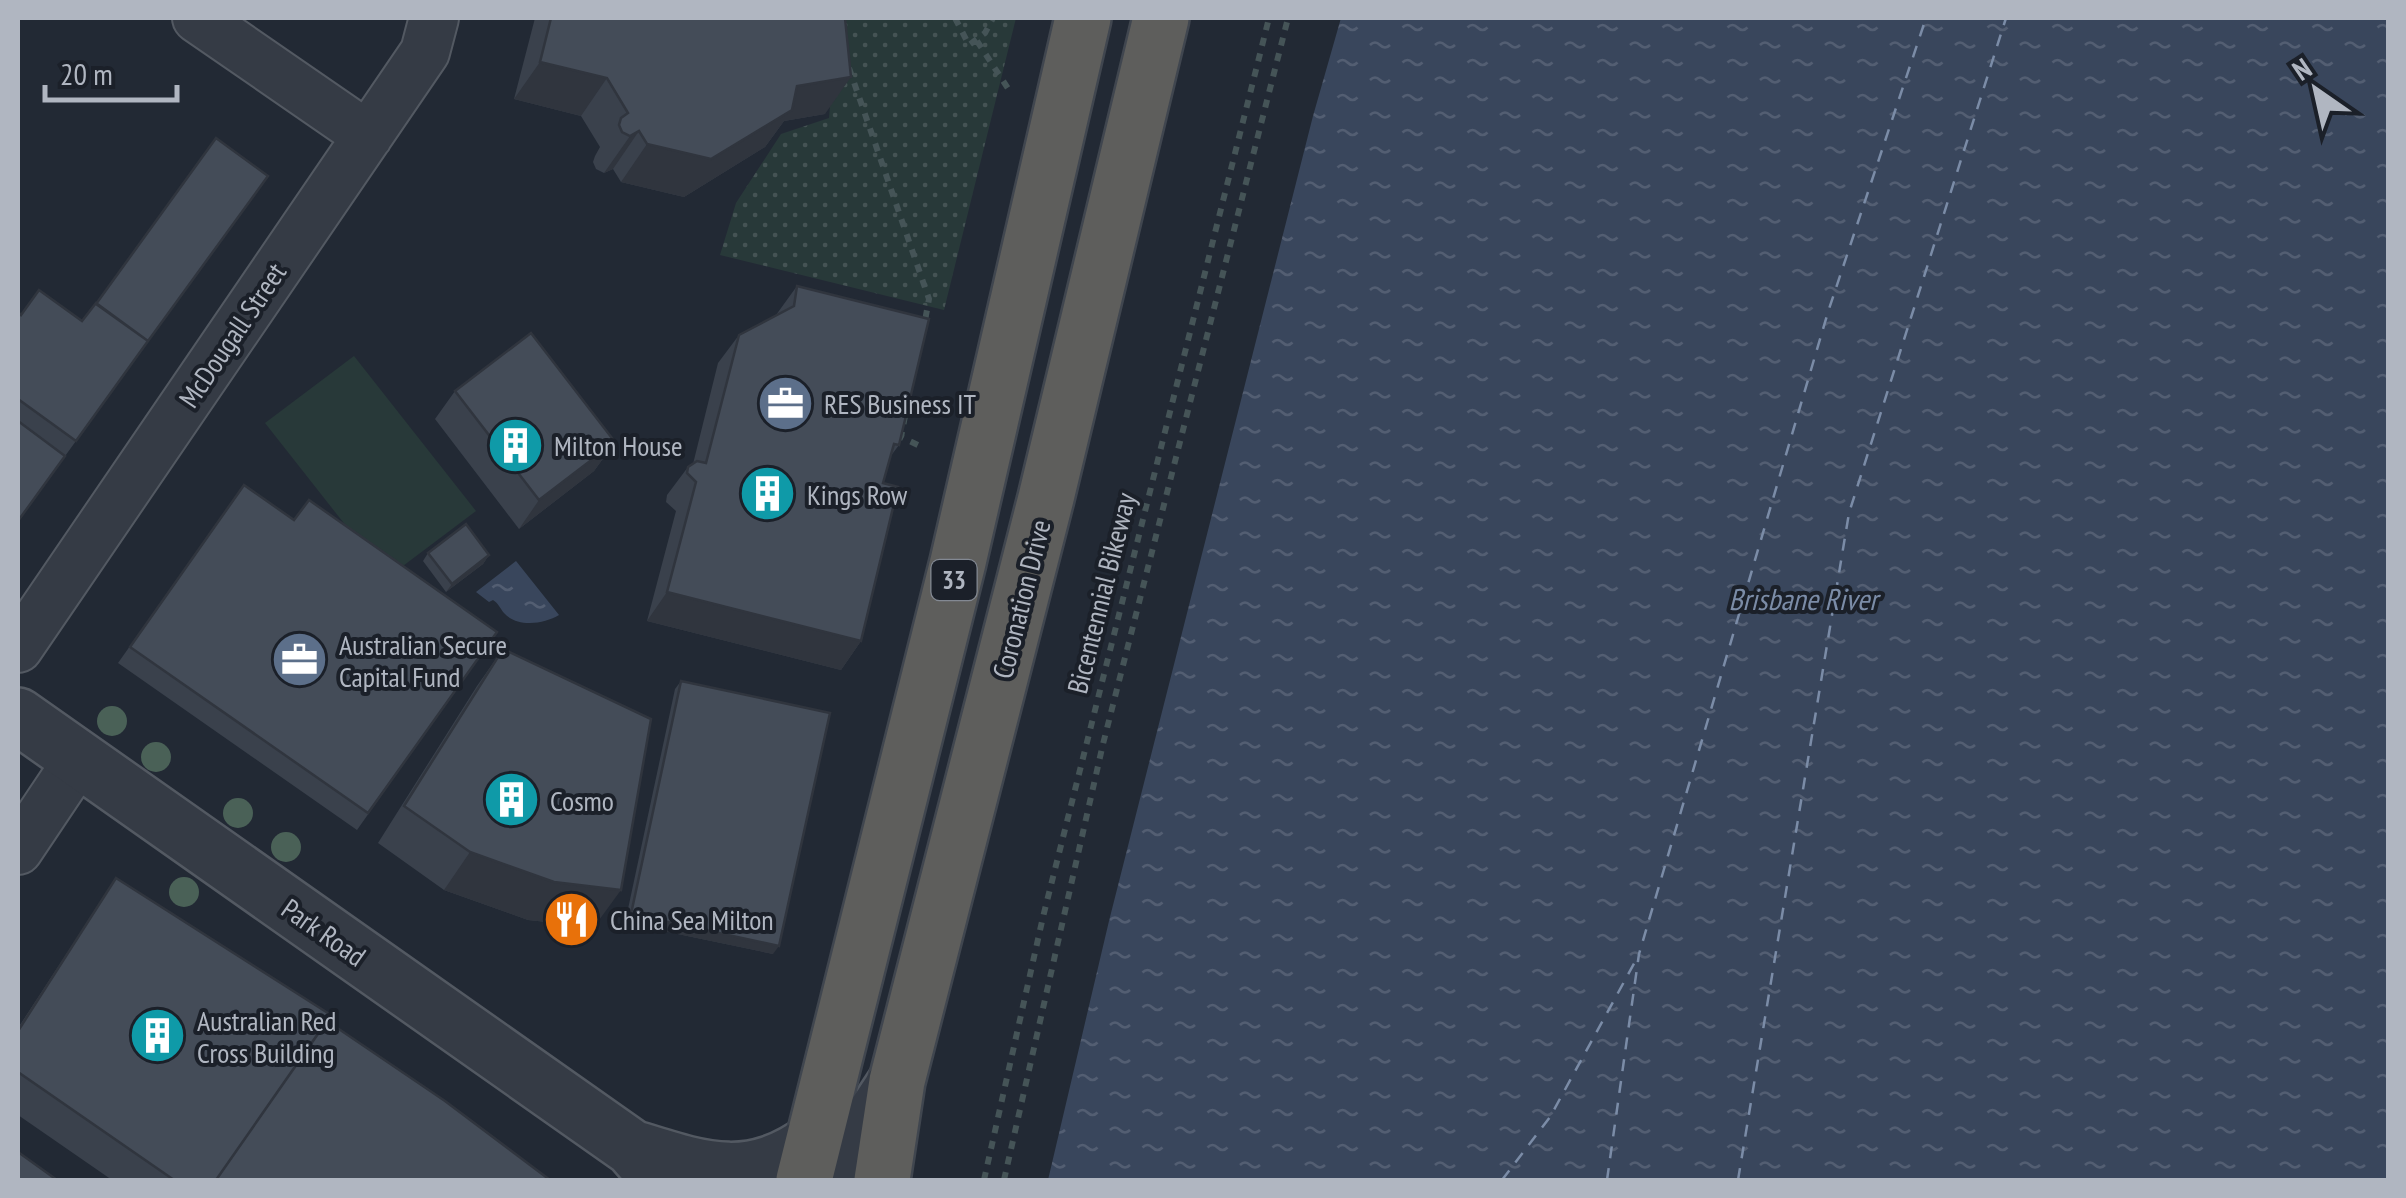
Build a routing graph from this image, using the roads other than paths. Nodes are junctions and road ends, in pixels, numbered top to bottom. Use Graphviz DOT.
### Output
graph roads {
  1 [pos="197,18"];
  2 [pos="434,18"];
  3 [pos="1083,18"];
  4 [pos="1160,18"];
  5 [pos="368,136"];
  6 [pos="18,648"];
  7 [pos="18,716"];
  8 [pos="80,760"];
  9 [pos="18,850"];
  10 [pos="897,1081"];
  11 [pos="809,1160"];
  12 [pos="646,1164"];
  13 [pos="850,1180"];
  14 [pos="882,1180"];
  1 -- 5 [label="street"];
  2 -- 5 [label="street, McDougall Street"];
  3 -- 11 [label="highway, 33"];
  4 -- 10 [label="highway, Coronation Drive"];
  5 -- 6 [label="street, McDougall Street"];
  7 -- 8 [label="street, Park Road"];
  8 -- 9 [label="street"];
  8 -- 12 [label="street, Park Road"];
  10 -- 13 [label="street"];
  10 -- 14 [label="highway, Coronation Drive"];
  11 -- 12 [label="street, Park Road"];
}
